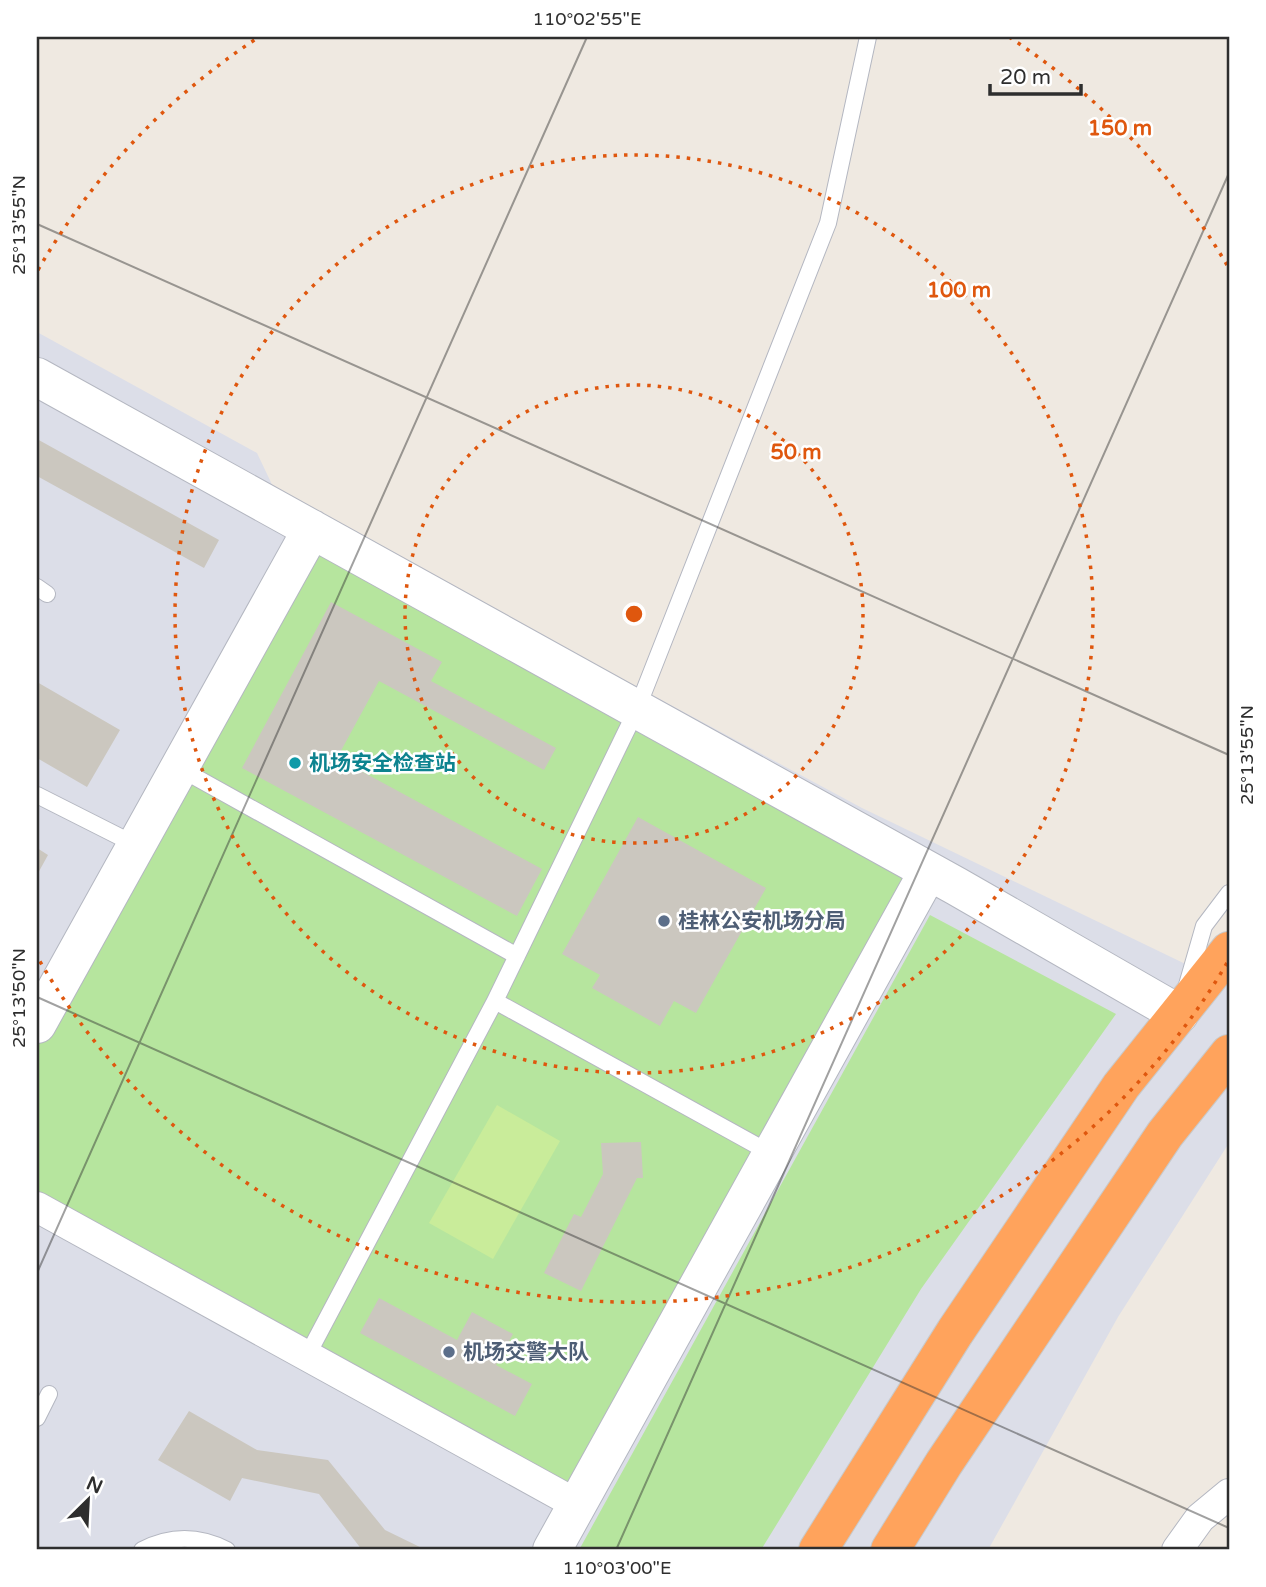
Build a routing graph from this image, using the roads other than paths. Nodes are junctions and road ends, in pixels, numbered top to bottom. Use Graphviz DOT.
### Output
graph roads {
  1 [pos="868,37"];
  2 [pos="37,377"];
  3 [pos="312,529"];
  4 [pos="637,709"];
  5 [pos="178,768"];
  6 [pos="37,795"];
  7 [pos="136,845"];
  8 [pos="928,872"];
  9 [pos="1229,893"];
  10 [pos="1229,951"];
  11 [pos="517,956"];
  12 [pos="495,1002"];
  13 [pos="1179,1014"];
  14 [pos="37,1024"];
  15 [pos="1229,1055"];
  16 [pos="772,1154"];
  17 [pos="37,1207"];
  18 [pos="307,1356"];
  19 [pos="49,1394"];
  20 [pos="37,1418"];
  21 [pos="1229,1494"];
  22 [pos="578,1505"];
  23 [pos="142,1550"];
  24 [pos="227,1550"];
  25 [pos="552,1550"];
  26 [pos="818,1550"];
  27 [pos="890,1550"];
  28 [pos="1177,1550"];
  1 -- 4 [label="lane"];
  2 -- 3 [label="street"];
  3 -- 4 [label="street"];
  3 -- 5 [label="street"];
  4 -- 8 [label="street"];
  4 -- 11 [label="lane"];
  5 -- 7 [label="street"];
  5 -- 11 [label="lane"];
  6 -- 7 [label="lane"];
  7 -- 14 [label="street"];
  8 -- 13 [label="street"];
  8 -- 16 [label="street"];
  9 -- 13 [label="lane"];
  10 -- 13 [label="highway"];
  11 -- 12 [label="lane"];
  12 -- 16 [label="lane"];
  12 -- 18 [label="lane"];
  13 -- 26 [label="highway"];
  15 -- 27 [label="highway"];
  16 -- 22 [label="street"];
  17 -- 18 [label="street"];
  18 -- 22 [label="street"];
  19 -- 20 [label="lane"];
  21 -- 28 [label="street"];
  22 -- 25 [label="street"];
  23 -- 24 [label="lane"];
}
